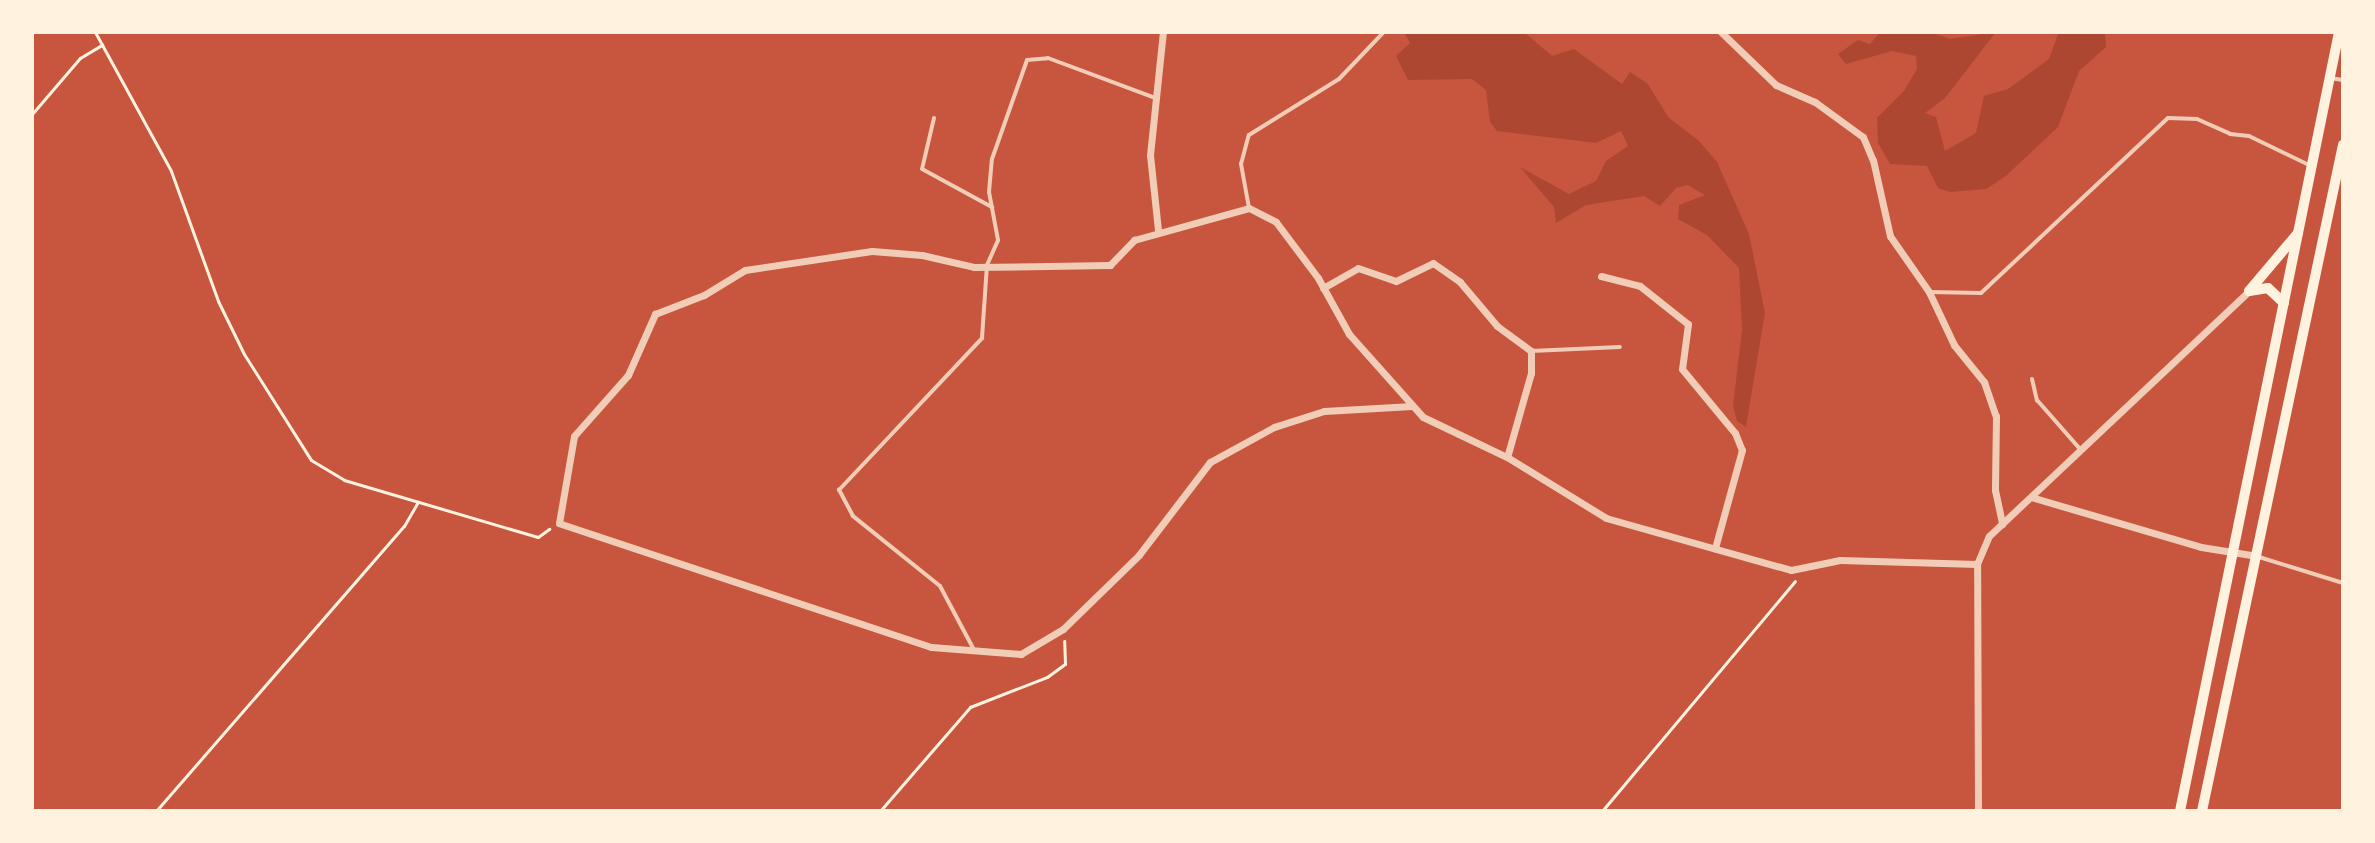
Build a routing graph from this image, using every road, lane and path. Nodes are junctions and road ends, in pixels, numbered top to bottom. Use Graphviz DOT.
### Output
graph roads {
  1 [pos="95,32"];
  2 [pos="1163,32"];
  3 [pos="1721,32"];
  4 [pos="2339,32"];
  5 [pos="1383,33"];
  6 [pos="102,45"];
  7 [pos="2330,78"];
  8 [pos="2343,80"];
  9 [pos="1153,97"];
  10 [pos="32,114"];
  11 [pos="934,118"];
  12 [pos="2343,145"];
  13 [pos="2312,167"];
  14 [pos="992,207"];
  15 [pos="1249,208"];
  16 [pos="1158,230"];
  17 [pos="2299,231"];
  18 [pos="987,265"];
  19 [pos="1601,276"];
  20 [pos="1323,288"];
  21 [pos="2249,291"];
  22 [pos="1929,292"];
  23 [pos="2284,303"];
  24 [pos="1620,347"];
  25 [pos="1531,351"];
  26 [pos="2032,379"];
  27 [pos="1412,406"];
  28 [pos="2080,449"];
  29 [pos="1507,457"];
  30 [pos="2031,497"];
  31 [pos="418,502"];
  32 [pos="559,523"];
  33 [pos="2002,524"];
  34 [pos="1715,548"];
  35 [pos="2231,552"];
  36 [pos="2257,556"];
  37 [pos="1977,564"];
  38 [pos="1807,567"];
  39 [pos="2343,583"];
  40 [pos="1063,629"];
  41 [pos="976,654"];
  42 [pos="156,811"];
  43 [pos="880,811"];
  44 [pos="1602,811"];
  45 [pos="1978,811"];
  46 [pos="2180,811"];
  47 [pos="2202,811"];
  1 -- 6 [label="path"];
  2 -- 9 [label="street"];
  3 -- 22 [label="street"];
  4 -- 7 [label="main road"];
  5 -- 15 [label="lane"];
  6 -- 10 [label="path"];
  6 -- 31 [label="path"];
  7 -- 8 [label="lane"];
  7 -- 13 [label="main road"];
  9 -- 14 [label="lane"];
  9 -- 16 [label="street"];
  11 -- 14 [label="lane"];
  12 -- 36 [label="main road"];
  13 -- 17 [label="main road"];
  13 -- 22 [label="lane"];
  14 -- 18 [label="lane"];
  15 -- 16 [label="street"];
  15 -- 20 [label="street"];
  16 -- 18 [label="street"];
  17 -- 21 [label="main road"];
  17 -- 23 [label="main road"];
  18 -- 32 [label="street"];
  18 -- 41 [label="lane"];
  19 -- 34 [label="street"];
  20 -- 25 [label="street"];
  20 -- 27 [label="street"];
  21 -- 23 [label="main road"];
  21 -- 28 [label="street"];
  22 -- 33 [label="street"];
  23 -- 35 [label="main road"];
  24 -- 25 [label="lane"];
  25 -- 29 [label="street"];
  26 -- 28 [label="lane"];
  27 -- 29 [label="street"];
  27 -- 40 [label="street"];
  28 -- 30 [label="street"];
  29 -- 34 [label="street"];
  30 -- 33 [label="street"];
  30 -- 35 [label="street"];
  31 -- 32 [label="path"];
  31 -- 42 [label="path"];
  32 -- 41 [label="street"];
  33 -- 37 [label="street"];
  34 -- 38 [label="street"];
  35 -- 36 [label="street"];
  35 -- 46 [label="main road"];
  36 -- 39 [label="lane"];
  36 -- 47 [label="main road"];
  37 -- 38 [label="street"];
  37 -- 45 [label="street"];
  38 -- 44 [label="path"];
  40 -- 41 [label="street"];
  40 -- 43 [label="path"];
}
